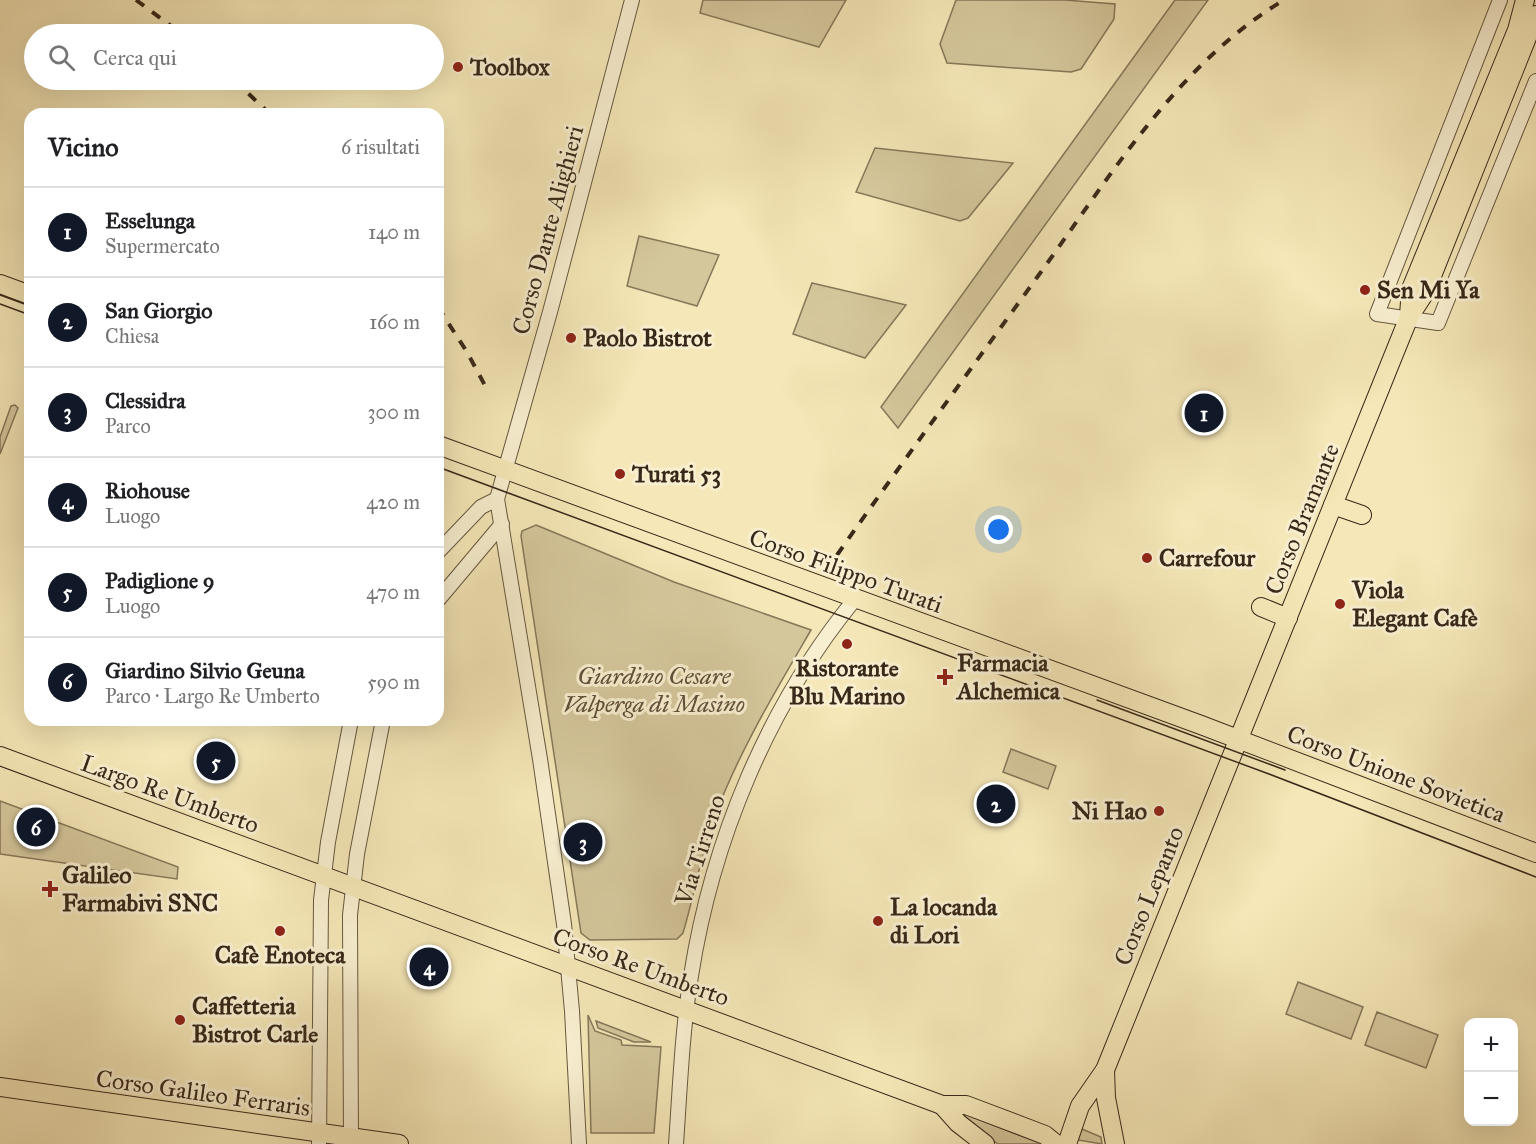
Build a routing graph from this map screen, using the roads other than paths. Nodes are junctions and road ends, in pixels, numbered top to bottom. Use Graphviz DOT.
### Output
graph roads {
  1 [pos="632,0"];
  2 [pos="1500,0"];
  3 [pos="1525,0"];
  4 [pos="1536,15"];
  5 [pos="1536,81"];
  6 [pos="1478,142"];
  7 [pos="0,284"];
  8 [pos="24,293"];
  9 [pos="1409,317"];
  10 [pos="444,447"];
  11 [pos="506,471"];
  12 [pos="497,499"];
  13 [pos="1333,505"];
  14 [pos="1362,515"];
  15 [pos="502,524"];
  16 [pos="444,546"];
  17 [pos="444,593"];
  18 [pos="855,599"];
  19 [pos="1261,607"];
  20 [pos="1288,618"];
  21 [pos="350,726"];
  22 [pos="382,726"];
  23 [pos="1238,740"];
  24 [pos="0,756"];
  25 [pos="1536,853"];
  26 [pos="324,876"];
  27 [pos="353,887"];
  28 [pos="568,967"];
  29 [pos="686,1009"];
  30 [pos="1105,1070"];
  31 [pos="0,1087"];
  32 [pos="942,1105"];
  33 [pos="320,1139"];
  34 [pos="1115,1139"];
  35 [pos="351,1141"];
  36 [pos="399,1144"];
  37 [pos="579,1144"];
  38 [pos="676,1144"];
  39 [pos="985,1144"];
  40 [pos="1056,1144"];
  41 [pos="1067,1144"];
  1 -- 11 [label="street, Corso Dante Alighieri"];
  2 -- 9 [label="street"];
  3 -- 6 [label="main road, Corso Bramante"];
  4 -- 6 [label="main road, Corso Bramante"];
  5 -- 9 [label="street"];
  6 -- 9 [label="main road, Corso Bramante"];
  7 -- 8 [label="main road"];
  9 -- 13 [label="main road, Corso Bramante"];
  10 -- 11 [label="main road, Corso Filippo Turati"];
  11 -- 12 [label="street, Corso Dante Alighieri"];
  11 -- 18 [label="main road, Corso Filippo Turati"];
  12 -- 15 [label="street"];
  12 -- 16 [label="street"];
  13 -- 14 [label="main road"];
  13 -- 20 [label="main road, Corso Bramante"];
  15 -- 17 [label="street"];
  15 -- 28 [label="street"];
  18 -- 23 [label="main road, Corso Filippo Turati"];
  18 -- 29 [label="street, Via Tirreno"];
  19 -- 20 [label="main road"];
  20 -- 23 [label="main road, Corso Bramante"];
  21 -- 26 [label="street"];
  22 -- 27 [label="street"];
  23 -- 25 [label="main road, Corso Unione Sovietica"];
  23 -- 30 [label="main road, Corso Lepanto"];
  24 -- 26 [label="main road, Largo Re Umberto"];
  26 -- 27 [label="main road, Corso Re Umberto"];
  26 -- 33 [label="street"];
  27 -- 28 [label="main road, Corso Re Umberto"];
  27 -- 35 [label="street"];
  28 -- 29 [label="main road, Corso Re Umberto"];
  28 -- 37 [label="street"];
  29 -- 32 [label="main road, Corso Re Umberto"];
  29 -- 38 [label="street, Via Tirreno"];
  30 -- 34 [label="main road, Corso Lepanto"];
  30 -- 41 [label="main road, Corso Lepanto"];
  31 -- 33 [label="main road, Corso Galileo Ferraris"];
  32 -- 39 [label="main road"];
  32 -- 40 [label="main road"];
  33 -- 35 [label="main road, Corso Galileo Ferraris"];
  35 -- 36 [label="main road, Corso Galileo Ferraris"];
}
